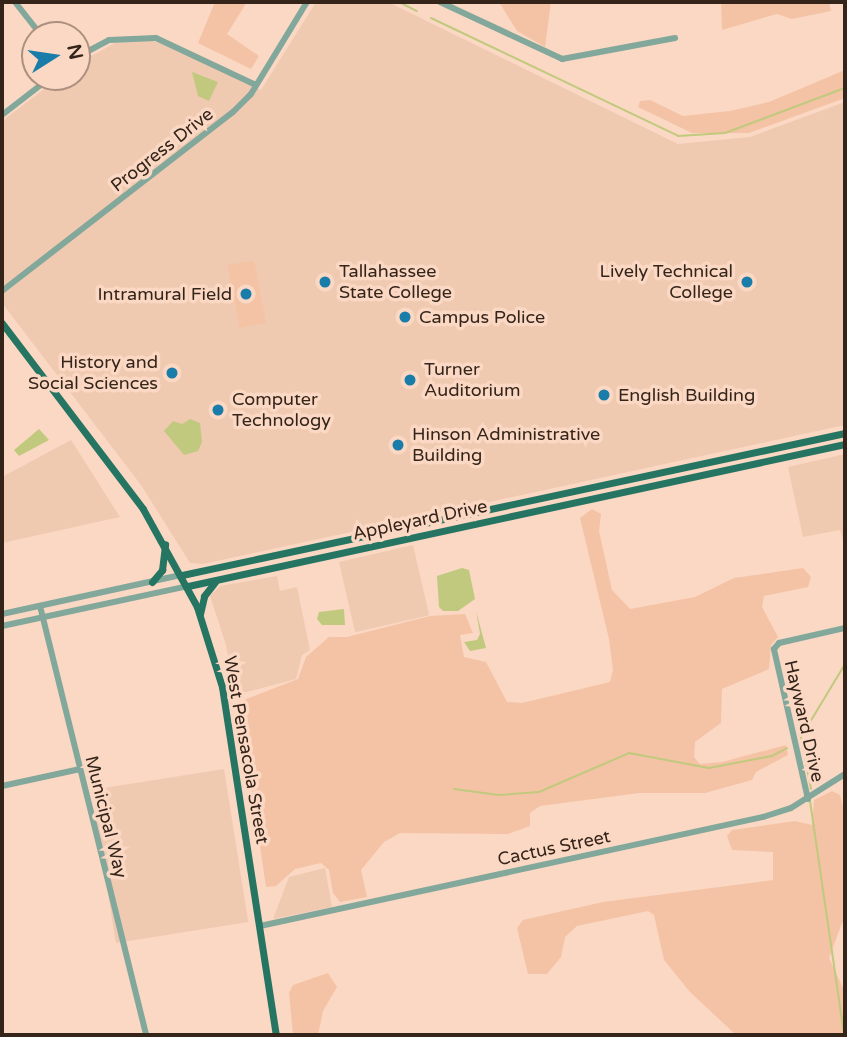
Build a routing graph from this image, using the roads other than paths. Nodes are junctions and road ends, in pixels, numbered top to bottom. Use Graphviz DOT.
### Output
graph roads {
  1 [pos="15,2"];
  2 [pos="307,2"];
  3 [pos="440,2"];
  4 [pos="30,21"];
  5 [pos="675,38"];
  6 [pos="91,49"];
  7 [pos="256,85"];
  8 [pos="33,91"];
  9 [pos="2,115"];
  10 [pos="2,291"];
  11 [pos="2,323"];
  12 [pos="845,433"];
  13 [pos="804,442"];
  14 [pos="845,444"];
  15 [pos="806,453"];
  16 [pos="660,473"];
  17 [pos="663,484"];
  18 [pos="531,500"];
  19 [pos="534,512"];
  20 [pos="413,526"];
  21 [pos="416,537"];
  22 [pos="330,543"];
  23 [pos="165,544"];
  24 [pos="338,554"];
  25 [pos="182,575"];
  26 [pos="217,580"];
  27 [pos="152,582"];
  28 [pos="188,586"];
  29 [pos="40,606"];
  30 [pos="2,614"];
  31 [pos="200,615"];
  32 [pos="43,618"];
  33 [pos="2,626"];
  34 [pos="845,628"];
  35 [pos="80,769"];
  36 [pos="845,774"];
  37 [pos="2,786"];
  38 [pos="808,799"];
  39 [pos="260,926"];
  40 [pos="146,1035"];
  41 [pos="276,1035"];
  1 -- 4 [label="street"];
  2 -- 7 [label="street, Progress Drive"];
  3 -- 5 [label="street"];
  6 -- 7 [label="street"];
  7 -- 10 [label="street, Progress Drive"];
  8 -- 9 [label="street"];
  11 -- 23 [label="main road, West Pensacola Street"];
  12 -- 13 [label="main road, Appleyard Drive"];
  13 -- 15 [label="street"];
  13 -- 16 [label="main road, Appleyard Drive"];
  14 -- 15 [label="main road, Appleyard Drive"];
  15 -- 17 [label="main road, Appleyard Drive"];
  16 -- 17 [label="street"];
  16 -- 18 [label="main road, Appleyard Drive"];
  17 -- 19 [label="main road, Appleyard Drive"];
  18 -- 19 [label="street"];
  18 -- 20 [label="main road, Appleyard Drive"];
  19 -- 21 [label="main road, Appleyard Drive"];
  20 -- 21 [label="street"];
  20 -- 22 [label="main road, Appleyard Drive"];
  21 -- 24 [label="main road, Appleyard Drive"];
  22 -- 24 [label="street"];
  22 -- 25 [label="main road, Appleyard Drive"];
  23 -- 25 [label="main road, West Pensacola Street"];
  23 -- 27 [label="main road"];
  24 -- 26 [label="main road, Appleyard Drive"];
  25 -- 27 [label="street, Appleyard Drive"];
  25 -- 28 [label="main road, West Pensacola Street"];
  26 -- 28 [label="main road, Appleyard Drive"];
  26 -- 31 [label="main road"];
  27 -- 29 [label="street, Appleyard Drive"];
  28 -- 31 [label="main road, West Pensacola Street"];
  28 -- 32 [label="street, Appleyard Drive"];
  29 -- 30 [label="street, Appleyard Drive"];
  29 -- 32 [label="street, Municipal Way"];
  31 -- 39 [label="main road, West Pensacola Street"];
  32 -- 33 [label="street, Appleyard Drive"];
  32 -- 35 [label="street, Municipal Way"];
  34 -- 38 [label="street, Hayward Drive"];
  35 -- 37 [label="street"];
  35 -- 40 [label="street, Municipal Way"];
  36 -- 38 [label="street, Cactus Street"];
  38 -- 39 [label="street, Cactus Street"];
  39 -- 41 [label="main road, West Pensacola Street"];
}
